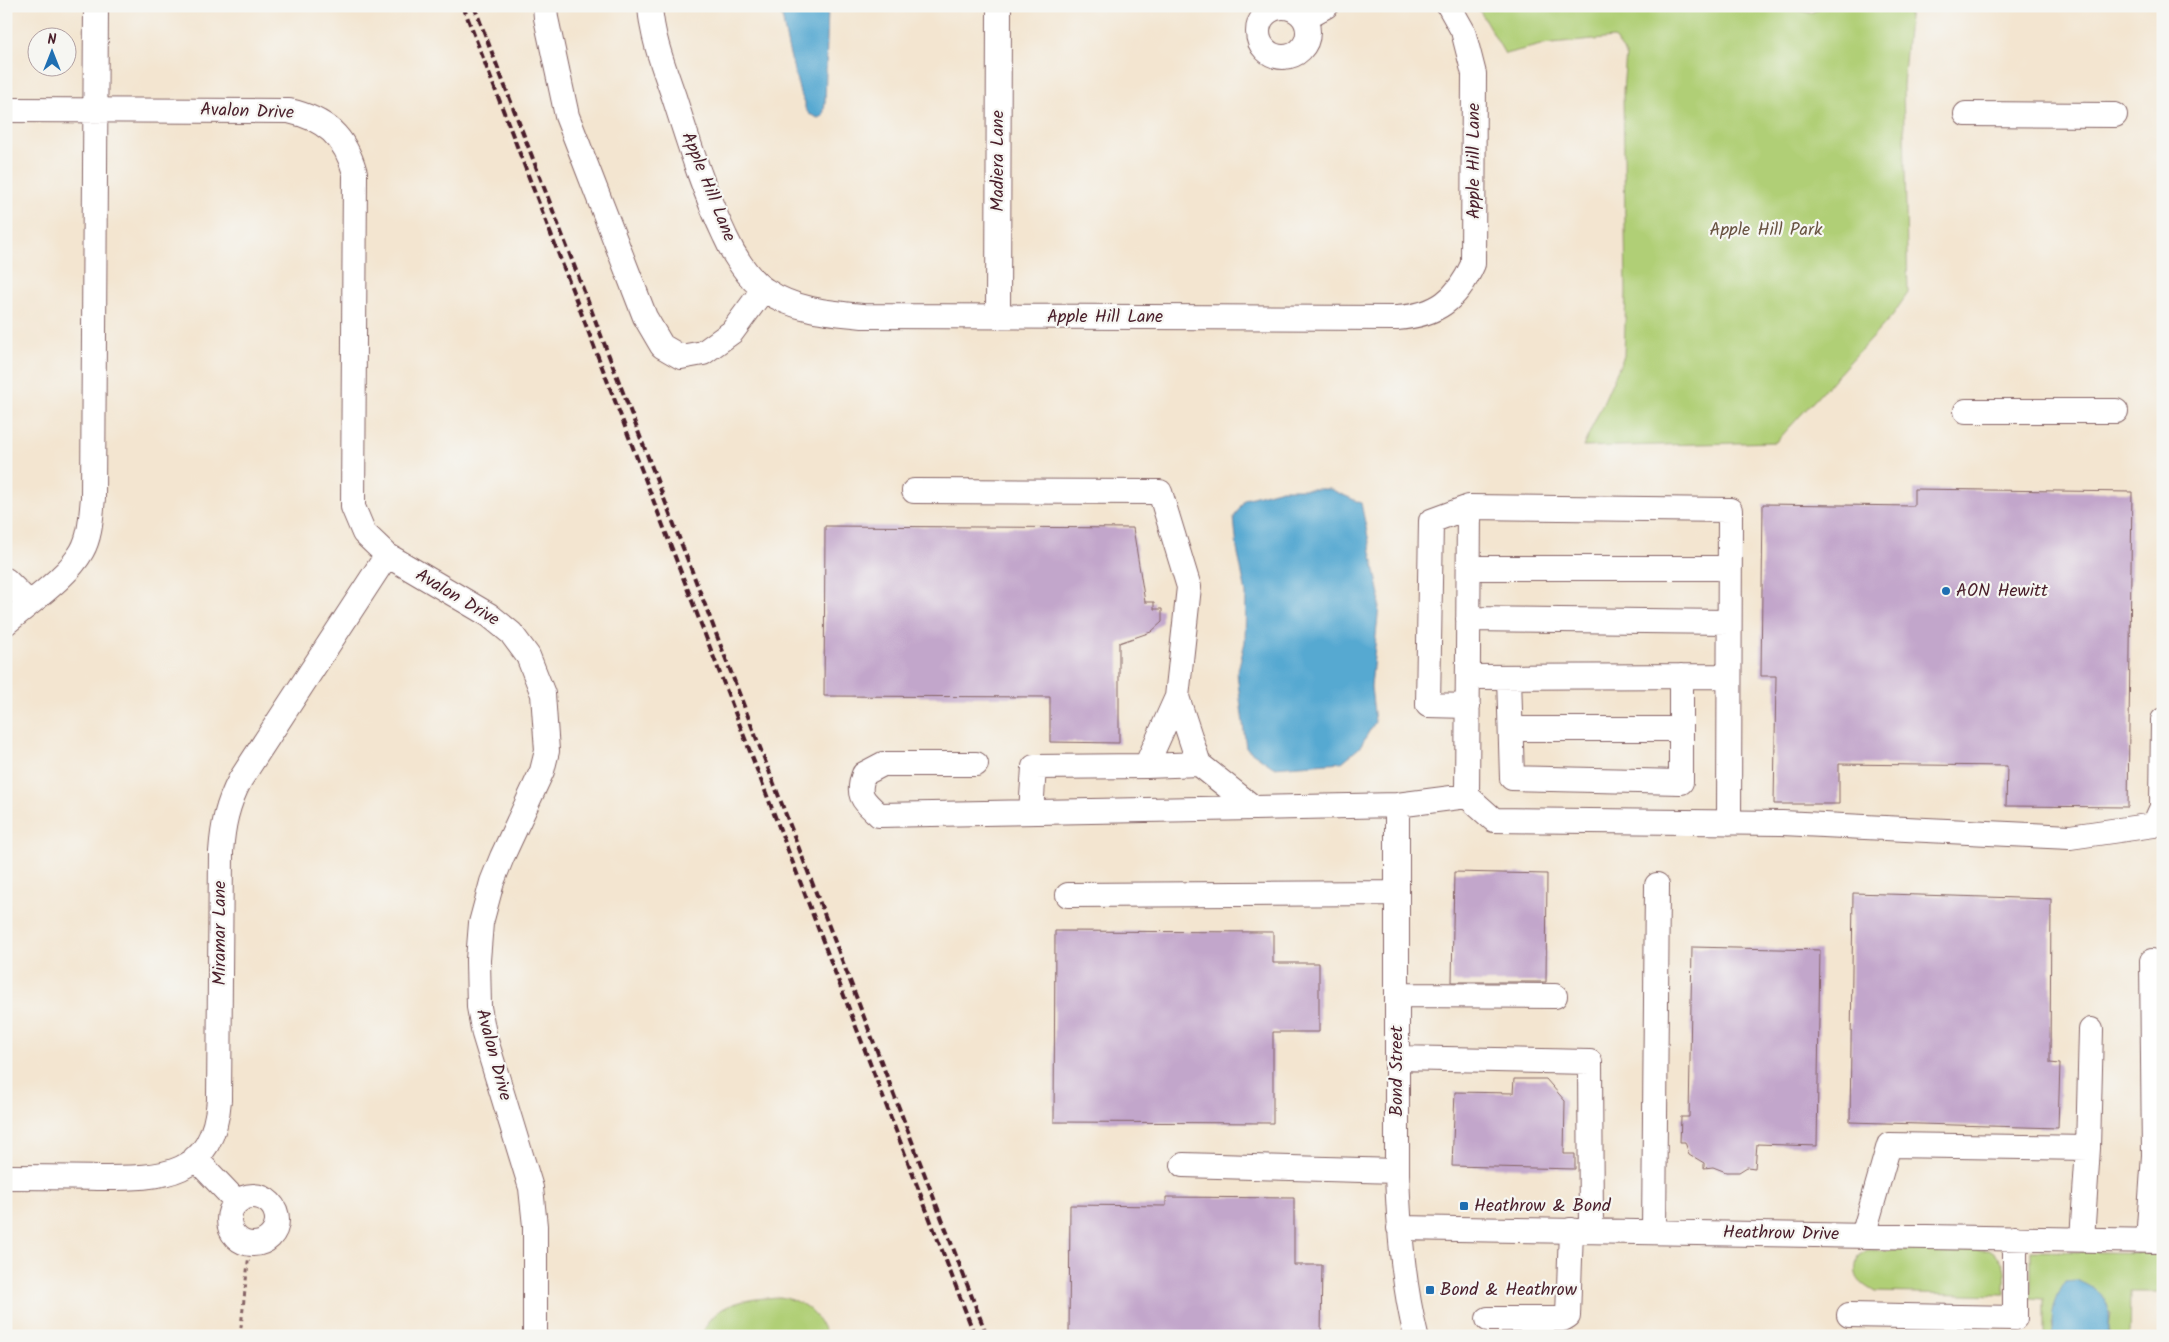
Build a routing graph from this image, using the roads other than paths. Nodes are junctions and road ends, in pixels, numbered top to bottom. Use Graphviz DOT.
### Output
graph roads {
  1 [pos="96,6"];
  2 [pos="546,6"];
  3 [pos="650,6"];
  4 [pos="999,6"];
  5 [pos="1326,6"];
  6 [pos="1449,6"];
  7 [pos="1304,18"];
  8 [pos="6,110"];
  9 [pos="96,110"];
  10 [pos="1966,114"];
  11 [pos="2115,115"];
  12 [pos="764,290"];
  13 [pos="998,317"];
  14 [pos="1966,411"];
  15 [pos="2116,411"];
  16 [pos="914,491"];
  17 [pos="1469,507"];
  18 [pos="387,556"];
  19 [pos="1469,568"];
  20 [pos="1729,568"];
  21 [pos="6,580"];
  22 [pos="29,603"];
  23 [pos="1468,619"];
  24 [pos="6,622"];
  25 [pos="1729,622"];
  26 [pos="1681,676"];
  27 [pos="1729,676"];
  28 [pos="1468,677"];
  29 [pos="1510,677"];
  30 [pos="1177,697"];
  31 [pos="1468,706"];
  32 [pos="2163,720"];
  33 [pos="1511,729"];
  34 [pos="1681,729"];
  35 [pos="976,764"];
  36 [pos="1199,764"];
  37 [pos="1146,766"];
  38 [pos="1467,796"];
  39 [pos="1397,805"];
  40 [pos="1254,808"];
  41 [pos="1031,812"];
  42 [pos="1728,823"];
  43 [pos="1657,885"];
  44 [pos="1397,893"];
  45 [pos="1068,895"];
  46 [pos="2152,961"];
  47 [pos="1397,995"];
  48 [pos="1555,996"];
  49 [pos="2091,1030"];
  50 [pos="1397,1058"];
  51 [pos="2088,1148"];
  52 [pos="2158,1155"];
  53 [pos="196,1158"];
  54 [pos="1183,1165"];
  55 [pos="1397,1171"];
  56 [pos="6,1177"];
  57 [pos="237,1202"];
  58 [pos="1399,1228"];
  59 [pos="1581,1231"];
  60 [pos="1654,1232"];
  61 [pos="1863,1236"];
  62 [pos="2015,1238"];
  63 [pos="2082,1240"];
  64 [pos="2156,1241"];
  65 [pos="1849,1315"];
  66 [pos="1488,1319"];
  67 [pos="535,1336"];
  68 [pos="1416,1336"];
  1 -- 9 [label="street"];
  2 -- 12 [label="street"];
  3 -- 12 [label="street, Apple Hill Lane"];
  4 -- 13 [label="street, Madiera Lane"];
  5 -- 7 [label="street"];
  6 -- 13 [label="street, Apple Hill Lane"];
  8 -- 9 [label="street, Avalon Drive"];
  9 -- 18 [label="street, Avalon Drive"];
  9 -- 22 [label="street"];
  10 -- 11 [label="street"];
  12 -- 13 [label="street, Apple Hill Lane"];
  14 -- 15 [label="street"];
  16 -- 30 [label="street"];
  17 -- 19 [label="street"];
  17 -- 20 [label="street"];
  17 -- 31 [label="street"];
  18 -- 53 [label="street, Miramar Lane"];
  18 -- 67 [label="street, Avalon Drive"];
  19 -- 20 [label="street"];
  19 -- 23 [label="street"];
  20 -- 25 [label="street"];
  21 -- 22 [label="street"];
  22 -- 24 [label="street"];
  23 -- 25 [label="street"];
  23 -- 28 [label="street"];
  25 -- 27 [label="street"];
  26 -- 27 [label="street"];
  26 -- 29 [label="street"];
  26 -- 34 [label="street"];
  27 -- 42 [label="street"];
  28 -- 29 [label="street"];
  28 -- 31 [label="street"];
  29 -- 33 [label="street"];
  30 -- 36 [label="street"];
  30 -- 37 [label="street"];
  31 -- 38 [label="street"];
  32 -- 42 [label="street"];
  33 -- 34 [label="street"];
  33 -- 34 [label="street"];
  35 -- 41 [label="street"];
  36 -- 37 [label="street"];
  36 -- 40 [label="street"];
  37 -- 41 [label="street"];
  38 -- 39 [label="street"];
  38 -- 42 [label="street"];
  39 -- 40 [label="street"];
  39 -- 44 [label="street, Bond Street"];
  40 -- 41 [label="street"];
  43 -- 60 [label="street"];
  44 -- 45 [label="street"];
  44 -- 47 [label="street, Bond Street"];
  46 -- 52 [label="street"];
  47 -- 48 [label="street"];
  47 -- 50 [label="street, Bond Street"];
  49 -- 51 [label="street"];
  50 -- 55 [label="street, Bond Street"];
  50 -- 59 [label="street"];
  51 -- 61 [label="street"];
  51 -- 63 [label="street"];
  52 -- 64 [label="street"];
  53 -- 56 [label="street, Miramar Lane"];
  53 -- 57 [label="street"];
  54 -- 55 [label="street"];
  55 -- 58 [label="street, Bond Street"];
  57 -- 57 [label="street"];
  58 -- 59 [label="street, Heathrow Drive"];
  58 -- 68 [label="street, Bond Street"];
  59 -- 60 [label="street, Heathrow Drive"];
  59 -- 66 [label="street"];
  60 -- 61 [label="street, Heathrow Drive"];
  61 -- 62 [label="street, Heathrow Drive"];
  62 -- 63 [label="street, Heathrow Drive"];
  62 -- 65 [label="street"];
  63 -- 64 [label="street, Heathrow Drive"];
}
